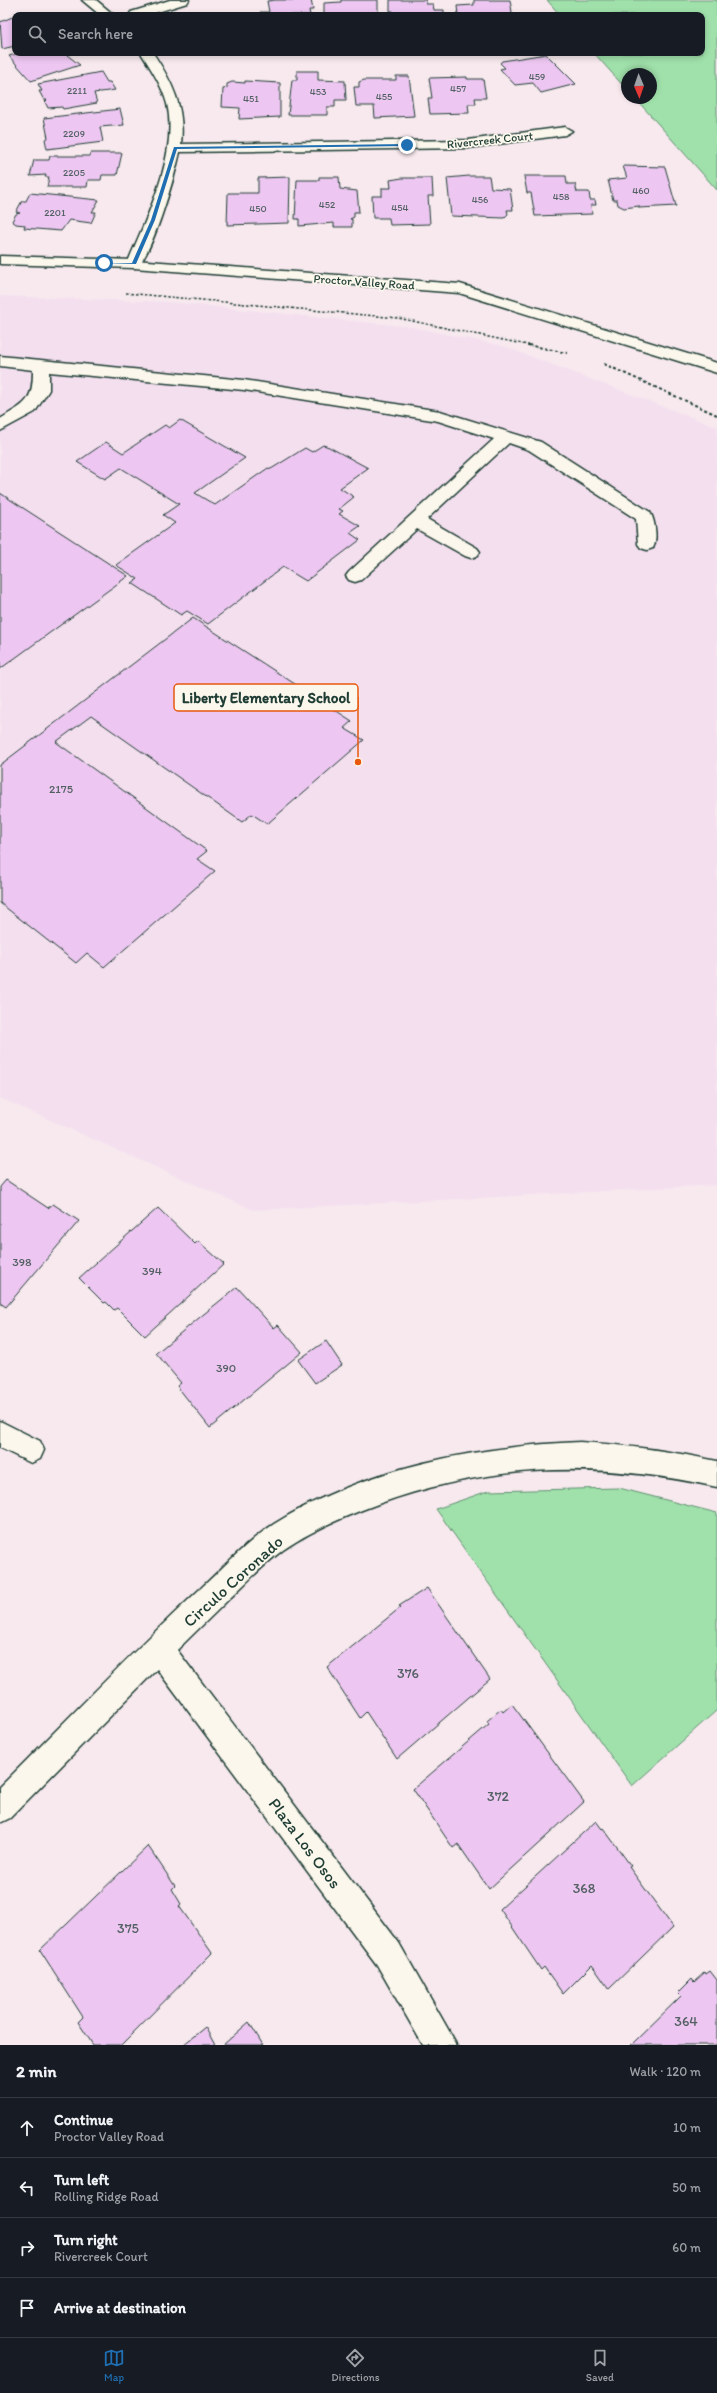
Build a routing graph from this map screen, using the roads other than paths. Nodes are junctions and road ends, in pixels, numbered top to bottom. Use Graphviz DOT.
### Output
graph roads {
  1 [pos="88,0"];
  2 [pos="183,0"];
  3 [pos="104,12"];
  4 [pos="145,12"];
  5 [pos="148,56"];
  6 [pos="565,131"];
  7 [pos="175,148"];
  8 [pos="0,260"];
  9 [pos="134,264"];
  10 [pos="0,361"];
  11 [pos="41,366"];
  12 [pos="717,368"];
  13 [pos="0,426"];
  14 [pos="506,437"];
  15 [pos="415,520"];
  16 [pos="647,544"];
  17 [pos="471,552"];
  18 [pos="356,576"];
  19 [pos="0,1434"];
  20 [pos="31,1450"];
  21 [pos="717,1474"];
  22 [pos="158,1648"];
  23 [pos="0,1808"];
  24 [pos="441,2045"];
  1 -- 3 [label="street"];
  2 -- 4 [label="street"];
  5 -- 7 [label="street"];
  6 -- 7 [label="street, Rivercreek Court"];
  7 -- 9 [label="street"];
  8 -- 9 [label="street, Proctor Valley Road"];
  9 -- 12 [label="street, Proctor Valley Road"];
  10 -- 11 [label="street"];
  11 -- 13 [label="street"];
  11 -- 14 [label="street"];
  14 -- 15 [label="street"];
  14 -- 16 [label="street"];
  15 -- 17 [label="street"];
  15 -- 18 [label="street"];
  19 -- 20 [label="street"];
  21 -- 22 [label="street, Circulo Coronado"];
  22 -- 23 [label="street, Circulo Coronado"];
  22 -- 24 [label="street, Plaza Los Osos"];
}
